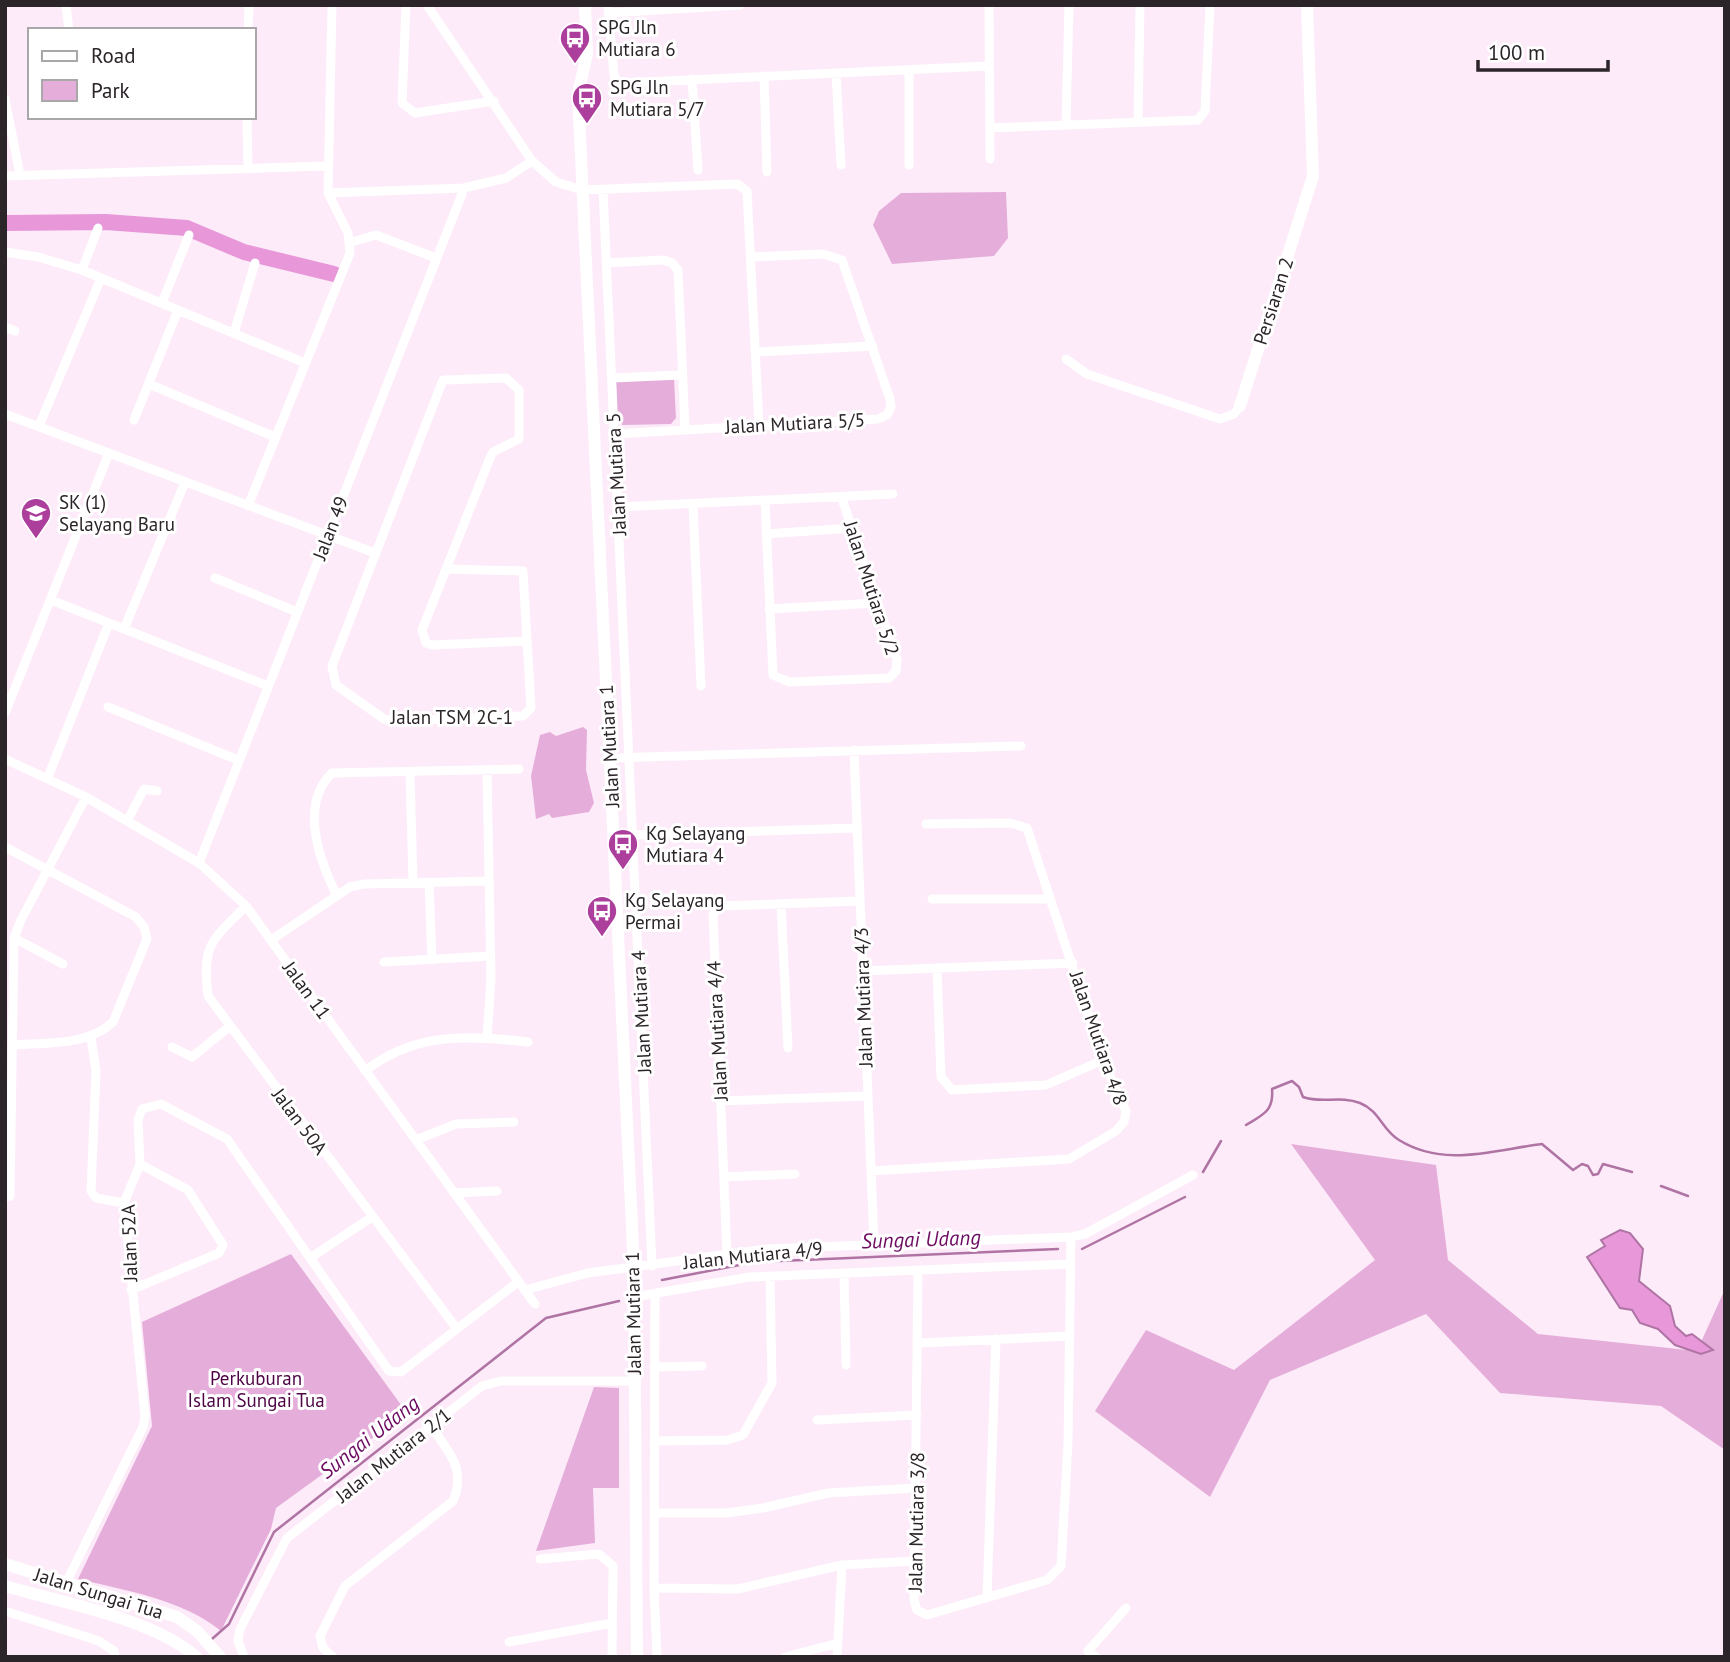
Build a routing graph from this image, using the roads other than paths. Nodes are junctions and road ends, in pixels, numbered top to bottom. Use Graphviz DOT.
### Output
graph roads {
  1 [pos="66,5"];
  2 [pos="248,5"];
  3 [pos="332,5"];
  4 [pos="406,5"];
  5 [pos="426,5"];
  6 [pos="585,5"];
  7 [pos="740,5"];
  8 [pos="989,5"];
  9 [pos="1069,5"];
  10 [pos="1140,5"];
  11 [pos="1210,5"];
  12 [pos="1307,5"];
  13 [pos="685,6"];
  14 [pos="608,9"];
  15 [pos="69,28"];
  16 [pos="248,28"];
  17 [pos="989,66"];
  18 [pos="909,70"];
  19 [pos="836,72"];
  20 [pos="764,76"];
  21 [pos="692,79"];
  22 [pos="5,99"];
  23 [pos="494,101"];
  24 [pos="247,119"];
  25 [pos="1138,122"];
  26 [pos="1066,125"];
  27 [pos="990,128"];
  28 [pos="990,159"];
  29 [pos="532,161"];
  30 [pos="841,165"];
  31 [pos="909,165"];
  32 [pos="326,166"];
  33 [pos="248,168"];
  34 [pos="698,170"];
  35 [pos="767,172"];
  36 [pos="20,175"];
  37 [pos="5,176"];
  38 [pos="582,190"];
  39 [pos="603,190"];
  40 [pos="328,192"];
  41 [pos="462,194"];
  42 [pos="98,228"];
  43 [pos="189,236"];
  44 [pos="351,242"];
  45 [pos="5,252"];
  46 [pos="751,257"];
  47 [pos="436,258"];
  48 [pos="606,262"];
  49 [pos="255,263"];
  50 [pos="82,270"];
  51 [pos="101,278"];
  52 [pos="162,303"];
  53 [pos="178,310"];
  54 [pos="5,327"];
  55 [pos="15,331"];
  56 [pos="234,333"];
  57 [pos="873,346"];
  58 [pos="757,352"];
  59 [pos="1066,359"];
  60 [pos="305,363"];
  61 [pos="681,375"];
  62 [pos="612,378"];
  63 [pos="149,384"];
  64 [pos="1240,406"];
  65 [pos="5,414"];
  66 [pos="134,420"];
  67 [pos="759,425"];
  68 [pos="39,426"];
  69 [pos="685,429"];
  70 [pos="614,434"];
  71 [pos="275,438"];
  72 [pos="109,453"];
  73 [pos="185,482"];
  74 [pos="893,494"];
  75 [pos="841,496"];
  76 [pos="765,500"];
  77 [pos="693,504"];
  78 [pos="248,506"];
  79 [pos="618,507"];
  80 [pos="852,528"];
  81 [pos="328,534"];
  82 [pos="766,534"];
  83 [pos="375,553"];
  84 [pos="448,569"];
  85 [pos="215,578"];
  86 [pos="51,600"];
  87 [pos="877,603"];
  88 [pos="769,609"];
  89 [pos="298,612"];
  90 [pos="108,623"];
  91 [pos="124,629"];
  92 [pos="526,641"];
  93 [pos="268,686"];
  94 [pos="701,686"];
  95 [pos="107,707"];
  96 [pos="5,713"];
  97 [pos="1021,746"];
  98 [pos="854,750"];
  99 [pos="631,757"];
  100 [pos="610,758"];
  101 [pos="5,759"];
  102 [pos="238,760"];
  103 [pos="519,769"];
  104 [pos="487,771"];
  105 [pos="410,773"];
  106 [pos="48,777"];
  107 [pos="157,791"];
  108 [pos="86,797"];
  109 [pos="127,821"];
  110 [pos="926,824"];
  111 [pos="856,828"];
  112 [pos="633,835"];
  113 [pos="5,847"];
  114 [pos="199,863"];
  115 [pos="48,869"];
  116 [pos="488,881"];
  117 [pos="413,882"];
  118 [pos="429,882"];
  119 [pos="336,894"];
  120 [pos="932,899"];
  121 [pos="1050,899"];
  122 [pos="859,901"];
  123 [pos="781,904"];
  124 [pos="246,906"];
  125 [pos="14,938"];
  126 [pos="271,940"];
  127 [pos="490,956"];
  128 [pos="432,960"];
  129 [pos="384,962"];
  130 [pos="1073,963"];
  131 [pos="63,964"];
  132 [pos="937,968"];
  133 [pos="862,971"];
  134 [pos="229,1027"];
  135 [pos="487,1037"];
  136 [pos="92,1038"];
  137 [pos="528,1041"];
  138 [pos="14,1045"];
  139 [pos="172,1047"];
  140 [pos="788,1048"];
  141 [pos="1103,1060"];
  142 [pos="365,1071"];
  143 [pos="867,1096"];
  144 [pos="720,1101"];
  145 [pos="9,1112"];
  146 [pos="514,1122"];
  147 [pos="416,1140"];
  148 [pos="140,1164"];
  149 [pos="871,1171"];
  150 [pos="795,1174"];
  151 [pos="1193,1175"];
  152 [pos="724,1177"];
  153 [pos="497,1191"];
  154 [pos="454,1193"];
  155 [pos="8,1196"];
  156 [pos="124,1203"];
  157 [pos="372,1217"];
  158 [pos="1071,1237"];
  159 [pos="874,1244"];
  160 [pos="727,1255"];
  161 [pos="310,1258"];
  162 [pos="1069,1264"];
  163 [pos="652,1266"];
  164 [pos="634,1269"];
  165 [pos="918,1270"];
  166 [pos="844,1273"];
  167 [pos="770,1276"];
  168 [pos="518,1282"];
  169 [pos="131,1290"];
  170 [pos="525,1290"];
  171 [pos="655,1294"];
  172 [pos="634,1297"];
  173 [pos="535,1304"];
  174 [pos="457,1329"];
  175 [pos="1069,1336"];
  176 [pos="996,1339"];
  177 [pos="919,1343"];
  178 [pos="846,1365"];
  179 [pos="702,1366"];
  180 [pos="654,1367"];
  181 [pos="635,1381"];
  182 [pos="917,1415"];
  183 [pos="817,1420"];
  184 [pos="430,1425"];
  185 [pos="654,1441"];
  186 [pos="917,1488"];
  187 [pos="655,1513"];
  188 [pos="540,1559"];
  189 [pos="915,1561"];
  190 [pos="5,1564"];
  191 [pos="842,1565"];
  192 [pos="66,1583"];
  193 [pos="5,1586"];
  194 [pos="654,1588"];
  195 [pos="987,1597"];
  196 [pos="1126,1608"];
  197 [pos="5,1611"];
  198 [pos="612,1623"];
  199 [pos="509,1643"];
  200 [pos="835,1644"];
  201 [pos="216,1651"];
  202 [pos="114,1654"];
  203 [pos="1092,1654"];
  204 [pos="196,1657"];
  205 [pos="244,1657"];
  206 [pos="333,1657"];
  207 [pos="612,1657"];
  208 [pos="637,1657"];
  209 [pos="657,1657"];
  210 [pos="785,1657"];
  211 [pos="837,1657"];
  1 -- 15 [label="street"];
  2 -- 16 [label="street"];
  3 -- 32 [label="street"];
  4 -- 23 [label="street"];
  5 -- 23 [label="street"];
  6 -- 38 [label="street, Jalan Mutiara 1"];
  7 -- 13 [label="street"];
  8 -- 17 [label="street"];
  9 -- 26 [label="street"];
  10 -- 25 [label="street"];
  11 -- 25 [label="street"];
  12 -- 64 [label="street, Persiaran 2"];
  13 -- 14 [label="street"];
  14 -- 21 [label="street"];
  17 -- 18 [label="street"];
  17 -- 27 [label="street"];
  18 -- 19 [label="street"];
  18 -- 31 [label="street"];
  19 -- 20 [label="street"];
  19 -- 30 [label="street"];
  20 -- 21 [label="street"];
  20 -- 35 [label="street"];
  21 -- 34 [label="street"];
  22 -- 36 [label="street"];
  23 -- 29 [label="street"];
  24 -- 33 [label="street"];
  25 -- 26 [label="street"];
  26 -- 27 [label="street"];
  27 -- 28 [label="street"];
  29 -- 38 [label="street"];
  29 -- 40 [label="street"];
  32 -- 33 [label="street"];
  32 -- 40 [label="street"];
  33 -- 36 [label="street"];
  36 -- 37 [label="street"];
  38 -- 39 [label="street"];
  38 -- 100 [label="street, Jalan Mutiara 1"];
  39 -- 46 [label="street"];
  39 -- 48 [label="street, Jalan Mutiara 5"];
  40 -- 44 [label="street"];
  41 -- 47 [label="street, Jalan 49"];
  42 -- 50 [label="street"];
  43 -- 52 [label="street"];
  44 -- 47 [label="street"];
  44 -- 60 [label="street"];
  45 -- 50 [label="street"];
  46 -- 57 [label="street, Jalan Mutiara 5/5"];
  46 -- 58 [label="street"];
  47 -- 81 [label="street, Jalan 49"];
  48 -- 61 [label="street"];
  48 -- 62 [label="street, Jalan Mutiara 5"];
  49 -- 56 [label="street"];
  50 -- 51 [label="street"];
  51 -- 52 [label="street"];
  51 -- 68 [label="street"];
  52 -- 53 [label="street"];
  53 -- 56 [label="street"];
  53 -- 63 [label="street"];
  54 -- 55 [label="street"];
  56 -- 60 [label="street"];
  57 -- 58 [label="street"];
  57 -- 67 [label="street, Jalan Mutiara 5/5"];
  58 -- 67 [label="street"];
  59 -- 64 [label="street, Persiaran 2"];
  60 -- 71 [label="street"];
  61 -- 62 [label="street"];
  61 -- 69 [label="street"];
  62 -- 70 [label="street, Jalan Mutiara 5"];
  63 -- 66 [label="street"];
  63 -- 71 [label="street"];
  65 -- 68 [label="street"];
  67 -- 69 [label="street, Jalan Mutiara 5/5"];
  68 -- 72 [label="street"];
  69 -- 70 [label="street, Jalan Mutiara 5/5"];
  70 -- 79 [label="street, Jalan Mutiara 5"];
  71 -- 78 [label="street"];
  72 -- 73 [label="street"];
  72 -- 86 [label="street"];
  73 -- 78 [label="street"];
  73 -- 91 [label="street"];
  74 -- 75 [label="street"];
  75 -- 76 [label="street"];
  75 -- 80 [label="street, Jalan Mutiara 5/2"];
  76 -- 77 [label="street"];
  76 -- 82 [label="street, Jalan Mutiara 5/2"];
  77 -- 79 [label="street"];
  77 -- 94 [label="street"];
  78 -- 81 [label="street"];
  79 -- 99 [label="street, Jalan Mutiara 5"];
  80 -- 82 [label="street"];
  80 -- 87 [label="street, Jalan Mutiara 5/2"];
  81 -- 83 [label="street"];
  81 -- 89 [label="street, Jalan 49"];
  82 -- 88 [label="street, Jalan Mutiara 5/2"];
  83 -- 84 [label="street, Jalan TSM 2C-1"];
  83 -- 92 [label="street, Jalan TSM 2C-1"];
  84 -- 92 [label="street, Jalan TSM 2C-1"];
  84 -- 92 [label="street"];
  85 -- 89 [label="street"];
  86 -- 90 [label="street"];
  86 -- 96 [label="street"];
  87 -- 88 [label="street"];
  87 -- 88 [label="street, Jalan Mutiara 5/2"];
  89 -- 93 [label="street, Jalan 49"];
  90 -- 91 [label="street"];
  90 -- 106 [label="street"];
  91 -- 93 [label="street"];
  93 -- 102 [label="street, Jalan 49"];
  95 -- 102 [label="street"];
  97 -- 98 [label="street"];
  98 -- 99 [label="street"];
  98 -- 111 [label="street, Jalan Mutiara 4/3"];
  99 -- 100 [label="street"];
  99 -- 112 [label="street, Jalan Mutiara 4"];
  100 -- 164 [label="street, Jalan Mutiara 1"];
  101 -- 106 [label="street, Jalan 11"];
  102 -- 114 [label="street, Jalan 49"];
  103 -- 104 [label="street"];
  104 -- 105 [label="street"];
  104 -- 116 [label="street"];
  105 -- 117 [label="street"];
  105 -- 119 [label="street"];
  106 -- 108 [label="street, Jalan 11"];
  107 -- 109 [label="street"];
  108 -- 109 [label="street, Jalan 11"];
  108 -- 115 [label="street"];
  109 -- 114 [label="street, Jalan 11"];
  110 -- 121 [label="street, Jalan Mutiara 4/8"];
  111 -- 112 [label="street"];
  111 -- 122 [label="street, Jalan Mutiara 4/3"];
  112 -- 163 [label="street, Jalan Mutiara 4"];
  113 -- 115 [label="street"];
  114 -- 124 [label="street, Jalan 11"];
  115 -- 125 [label="street"];
  115 -- 136 [label="street"];
  116 -- 118 [label="street"];
  116 -- 127 [label="street"];
  117 -- 118 [label="street"];
  117 -- 119 [label="street"];
  118 -- 128 [label="street"];
  119 -- 126 [label="street"];
  120 -- 121 [label="street"];
  121 -- 130 [label="street, Jalan Mutiara 4/8"];
  122 -- 123 [label="street, Jalan Mutiara 4/4"];
  122 -- 133 [label="street, Jalan Mutiara 4/3"];
  123 -- 140 [label="street"];
  123 -- 144 [label="street, Jalan Mutiara 4/4"];
  124 -- 126 [label="street, Jalan 11"];
  124 -- 134 [label="street, Jalan 50A"];
  125 -- 131 [label="street"];
  125 -- 138 [label="street"];
  126 -- 142 [label="street, Jalan 11"];
  127 -- 128 [label="street"];
  127 -- 135 [label="street"];
  128 -- 129 [label="street"];
  130 -- 132 [label="street"];
  130 -- 141 [label="street, Jalan Mutiara 4/8"];
  132 -- 133 [label="street"];
  132 -- 141 [label="street"];
  133 -- 143 [label="street, Jalan Mutiara 4/3"];
  134 -- 139 [label="street"];
  134 -- 157 [label="street, Jalan 50A"];
  135 -- 137 [label="street"];
  135 -- 142 [label="street"];
  136 -- 138 [label="street"];
  136 -- 156 [label="street"];
  138 -- 145 [label="street"];
  141 -- 149 [label="street, Jalan Mutiara 4/8"];
  142 -- 147 [label="street, Jalan 11"];
  143 -- 144 [label="street"];
  143 -- 149 [label="street, Jalan Mutiara 4/3"];
  144 -- 152 [label="street, Jalan Mutiara 4/4"];
  145 -- 155 [label="street"];
  146 -- 147 [label="street"];
  147 -- 154 [label="street, Jalan 11"];
  148 -- 156 [label="street, Jalan 52A"];
  148 -- 161 [label="street, Jalan 52A"];
  148 -- 169 [label="street"];
  149 -- 159 [label="street, Jalan Mutiara 4/3"];
  150 -- 152 [label="street"];
  151 -- 158 [label="street, Jalan Mutiara 4/9"];
  152 -- 160 [label="street, Jalan Mutiara 4/4"];
  153 -- 154 [label="street"];
  154 -- 168 [label="street, Jalan 11"];
  156 -- 169 [label="street, Jalan 52A"];
  157 -- 161 [label="street"];
  157 -- 174 [label="street, Jalan 50A"];
  158 -- 159 [label="street, Jalan Mutiara 4/9"];
  158 -- 162 [label="street"];
  159 -- 160 [label="street, Jalan Mutiara 4/9"];
  160 -- 163 [label="street, Jalan Mutiara 4/9"];
  161 -- 174 [label="street, Jalan 52A"];
  162 -- 165 [label="street"];
  162 -- 175 [label="street"];
  163 -- 164 [label="street, Jalan Mutiara 4/9"];
  164 -- 170 [label="street, Jalan Mutiara 4/9"];
  164 -- 172 [label="street, Jalan Mutiara 1"];
  165 -- 166 [label="street"];
  165 -- 177 [label="street, Jalan Mutiara 3/8"];
  166 -- 167 [label="street"];
  166 -- 178 [label="street"];
  167 -- 171 [label="street"];
  167 -- 185 [label="street"];
  168 -- 170 [label="street, Jalan 11"];
  168 -- 174 [label="street"];
  169 -- 192 [label="street, Jalan 52A"];
  170 -- 173 [label="street, Jalan 11"];
  171 -- 172 [label="street"];
  171 -- 180 [label="street"];
  172 -- 181 [label="street, Jalan Mutiara 1"];
  175 -- 176 [label="street"];
  175 -- 195 [label="street, Jalan Mutiara 3/8"];
  176 -- 177 [label="street"];
  176 -- 195 [label="street"];
  177 -- 182 [label="street, Jalan Mutiara 3/8"];
  179 -- 180 [label="street"];
  180 -- 185 [label="street"];
  181 -- 184 [label="street, Jalan Mutiara 2/1"];
  181 -- 208 [label="street, Jalan Mutiara 1"];
  182 -- 183 [label="street"];
  182 -- 186 [label="street, Jalan Mutiara 3/8"];
  184 -- 205 [label="street, Jalan Mutiara 2/1"];
  184 -- 206 [label="street"];
  185 -- 187 [label="street"];
  186 -- 187 [label="street"];
  186 -- 189 [label="street, Jalan Mutiara 3/8"];
  187 -- 194 [label="street"];
  188 -- 198 [label="street"];
  189 -- 191 [label="street"];
  189 -- 195 [label="street, Jalan Mutiara 3/8"];
  190 -- 192 [label="street, Jalan Sungai Tua"];
  191 -- 194 [label="street"];
  191 -- 200 [label="street"];
  192 -- 201 [label="street, Jalan Sungai Tua"];
  193 -- 204 [label="street, Jalan Sungai Tua"];
  194 -- 209 [label="street"];
  196 -- 203 [label="street"];
  197 -- 202 [label="street"];
  198 -- 199 [label="street"];
  198 -- 207 [label="street"];
  200 -- 210 [label="street"];
  200 -- 211 [label="street"];
}
